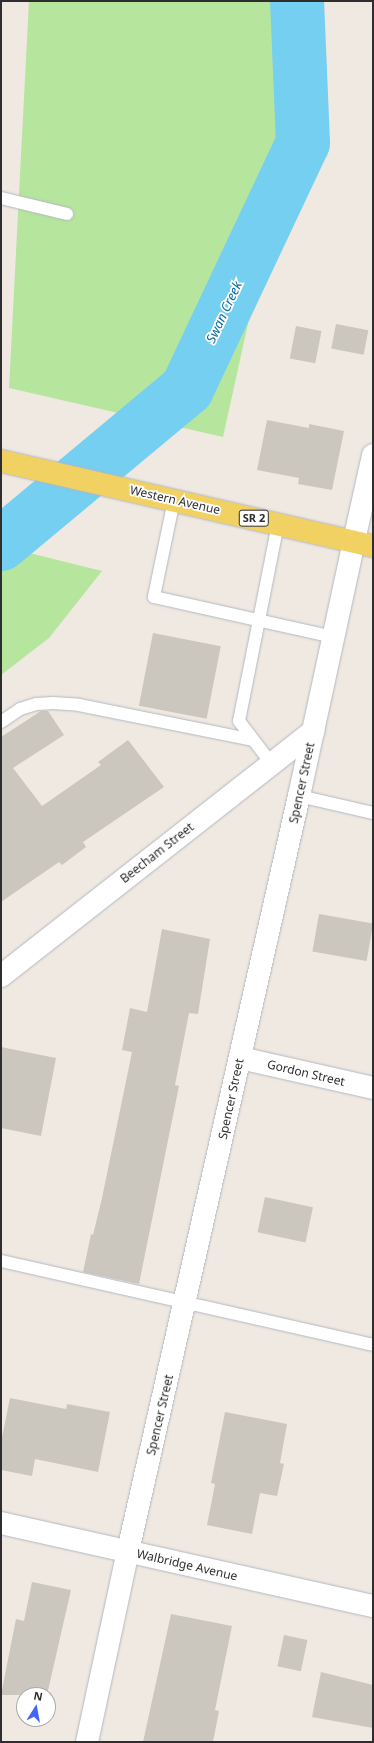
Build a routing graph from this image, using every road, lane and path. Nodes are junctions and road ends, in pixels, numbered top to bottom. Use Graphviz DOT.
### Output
graph roads {
  1 [pos="1,198"];
  2 [pos="67,214"];
  3 [pos="373,455"];
  4 [pos="1,461"];
  5 [pos="164,498"];
  6 [pos="278,524"];
  7 [pos="363,543"];
  8 [pos="259,620"];
  9 [pos="333,637"];
  10 [pos="1,722"];
  11 [pos="313,731"];
  12 [pos="253,740"];
  13 [pos="271,763"];
  14 [pos="299,796"];
  15 [pos="373,813"];
  16 [pos="1,976"];
  17 [pos="240,1058"];
  18 [pos="373,1088"];
  19 [pos="1,1261"];
  20 [pos="186,1302"];
  21 [pos="373,1345"];
  22 [pos="1,1523"];
  23 [pos="128,1551"];
  24 [pos="373,1606"];
  25 [pos="87,1742"];
  1 -- 2 [label="lane"];
  3 -- 7 [label="street, Spencer Street"];
  4 -- 5 [label="main road, Western Avenue / SR 2"];
  5 -- 6 [label="main road, Western Avenue / SR 2"];
  5 -- 8 [label="lane"];
  6 -- 7 [label="main road, Western Avenue / SR 2"];
  6 -- 8 [label="lane"];
  7 -- 9 [label="street, Spencer Street"];
  8 -- 9 [label="lane"];
  8 -- 12 [label="lane"];
  9 -- 11 [label="street, Spencer Street"];
  10 -- 12 [label="lane"];
  11 -- 13 [label="street, Beecham Street"];
  11 -- 14 [label="street, Spencer Street"];
  12 -- 13 [label="lane"];
  13 -- 16 [label="street, Beecham Street"];
  14 -- 15 [label="lane"];
  14 -- 17 [label="street, Spencer Street"];
  17 -- 18 [label="street, Gordon Street"];
  17 -- 20 [label="street, Spencer Street"];
  19 -- 20 [label="lane"];
  20 -- 21 [label="lane"];
  20 -- 23 [label="street, Spencer Street"];
  22 -- 23 [label="street, Walbridge Avenue"];
  23 -- 24 [label="street, Walbridge Avenue"];
  23 -- 25 [label="street, Spencer Street"];
}
